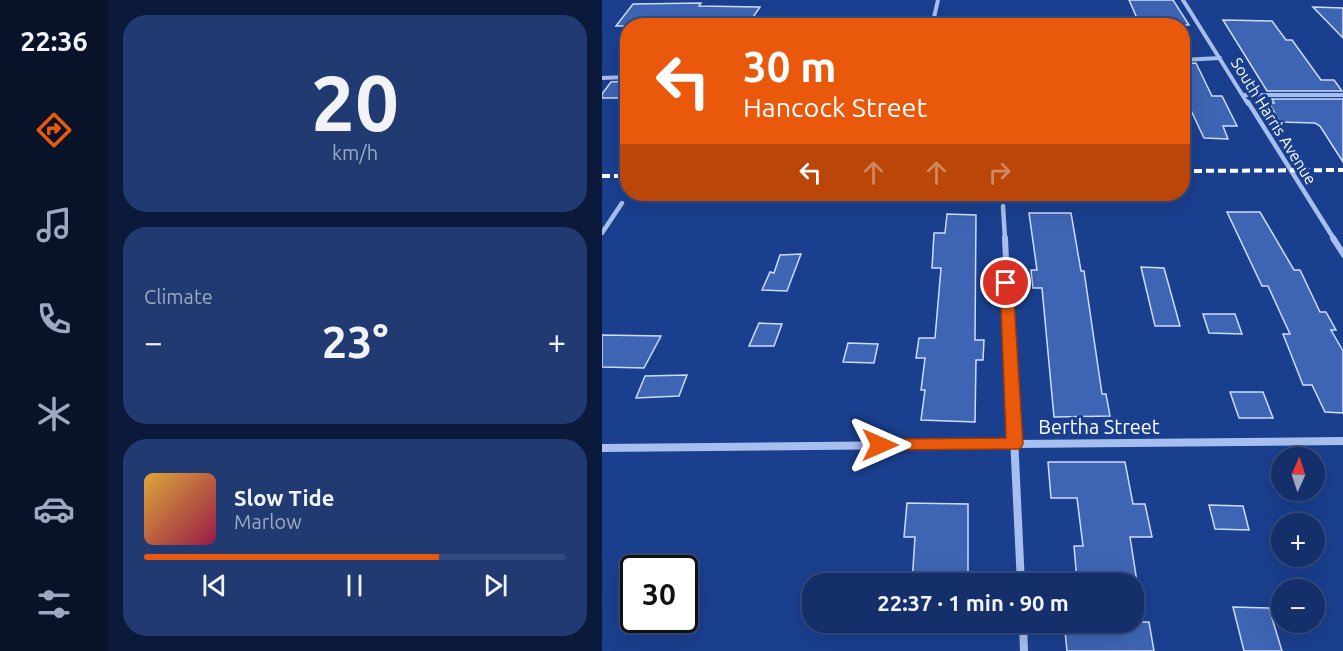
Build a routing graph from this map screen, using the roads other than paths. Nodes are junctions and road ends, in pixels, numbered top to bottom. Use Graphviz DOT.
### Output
graph roads {
  1 [pos="938,0"];
  2 [pos="1183,0"];
  3 [pos="934,18"];
  4 [pos="1220,58"];
  5 [pos="1190,60"];
  6 [pos="620,77"];
  7 [pos="602,78"];
  8 [pos="1243,95"];
  9 [pos="1343,95"];
  10 [pos="622,203"];
  11 [pos="1003,206"];
  12 [pos="602,233"];
  13 [pos="1343,255"];
  14 [pos="1343,441"];
  15 [pos="1014,444"];
  16 [pos="602,448"];
  17 [pos="1020,573"];
  18 [pos="1023,633"];
  19 [pos="1024,651"];
  1 -- 3 [label="street"];
  2 -- 4 [label="street, South Harris Avenue"];
  4 -- 5 [label="street"];
  4 -- 8 [label="street, South Harris Avenue"];
  6 -- 7 [label="street"];
  8 -- 9 [label="street"];
  8 -- 13 [label="street, South Harris Avenue"];
  10 -- 12 [label="street"];
  11 -- 15 [label="street"];
  14 -- 15 [label="street, Bertha Street"];
  15 -- 16 [label="street, Bertha Street"];
  15 -- 17 [label="street"];
  18 -- 19 [label="street"];
}
